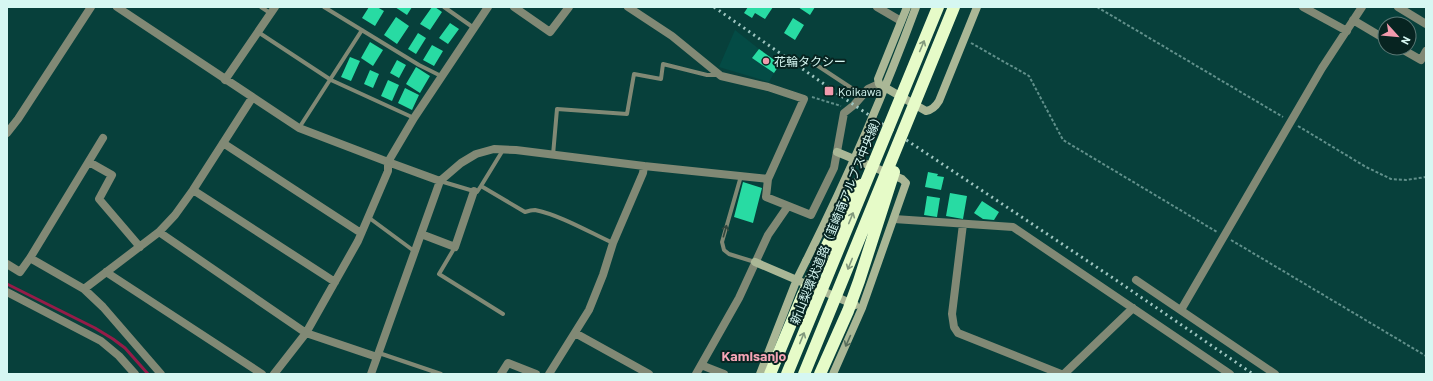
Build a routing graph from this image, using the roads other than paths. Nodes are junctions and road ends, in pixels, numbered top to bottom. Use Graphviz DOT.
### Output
graph roads {
  1 [pos="91,7"];
  2 [pos="117,7"];
  3 [pos="261,7"];
  4 [pos="324,7"];
  5 [pos="444,7"];
  6 [pos="488,7"];
  7 [pos="514,7"];
  8 [pos="569,7"];
  9 [pos="628,7"];
  10 [pos="877,7"];
  11 [pos="907,7"];
  12 [pos="916,7"];
  13 [pos="938,7"];
  14 [pos="954,7"];
  15 [pos="977,7"];
  16 [pos="1303,7"];
  17 [pos="1362,7"];
  18 [pos="1398,7"];
  19 [pos="272,10"];
  20 [pos="1353,20"];
  21 [pos="902,22"];
  22 [pos="1426,24"];
  23 [pos="474,28"];
  24 [pos="362,30"];
  25 [pos="1346,31"];
  26 [pos="258,32"];
  27 [pos="1377,34"];
  28 [pos="1426,51"];
  29 [pos="1414,56"];
  30 [pos="812,62"];
  31 [pos="913,68"];
  32 [pos="925,75"];
  33 [pos="441,76"];
  34 [pos="720,76"];
  35 [pos="225,80"];
  36 [pos="331,80"];
  37 [pos="879,84"];
  38 [pos="862,95"];
  39 [pos="252,98"];
  40 [pos="414,118"];
  41 [pos="299,128"];
  42 [pos="7,134"];
  43 [pos="103,138"];
  44 [pos="223,143"];
  45 [pos="504,149"];
  46 [pos="837,152"];
  47 [pos="553,155"];
  48 [pos="89,162"];
  49 [pos="388,162"];
  50 [pos="644,166"];
  51 [pos="741,176"];
  52 [pos="768,179"];
  53 [pos="440,181"];
  54 [pos="478,188"];
  55 [pos="194,190"];
  56 [pos="788,206"];
  57 [pos="368,217"];
  58 [pos="894,219"];
  59 [pos="963,224"];
  60 [pos="159,232"];
  61 [pos="361,233"];
  62 [pos="421,234"];
  63 [pos="613,243"];
  64 [pos="140,246"];
  65 [pos="455,247"];
  66 [pos="414,251"];
  67 [pos="30,258"];
  68 [pos="755,262"];
  69 [pos="7,264"];
  70 [pos="106,272"];
  71 [pos="797,279"];
  72 [pos="1136,280"];
  73 [pos="335,282"];
  74 [pos="84,289"];
  75 [pos="7,292"];
  76 [pos="862,308"];
  77 [pos="1133,308"];
  78 [pos="1181,310"];
  79 [pos="503,314"];
  80 [pos="306,333"];
  81 [pos="575,333"];
  82 [pos="378,355"];
  83 [pos="701,365"];
  84 [pos="135,374"];
  85 [pos="161,374"];
  86 [pos="262,374"];
  87 [pos="274,374"];
  88 [pos="371,374"];
  89 [pos="441,374"];
  90 [pos="501,374"];
  91 [pos="536,374"];
  92 [pos="549,374"];
  93 [pos="649,374"];
  94 [pos="696,374"];
  95 [pos="724,374"];
  96 [pos="760,374"];
  97 [pos="770,374"];
  98 [pos="787,374"];
  99 [pos="804,374"];
  100 [pos="820,374"];
  101 [pos="833,374"];
  102 [pos="1061,374"];
  103 [pos="1064,374"];
  104 [pos="1230,374"];
  105 [pos="1275,374"];
  1 -- 42 [label="street"];
  2 -- 35 [label="street"];
  3 -- 19 [label="lane"];
  4 -- 24 [label="lane"];
  5 -- 23 [label="lane"];
  6 -- 23 [label="street"];
  7 -- 8 [label="street"];
  9 -- 34 [label="street"];
  10 -- 21 [label="street"];
  11 -- 21 [label="street"];
  12 -- 71 [label="street, bridge"];
  31 -- 13 [label="highway, 新山梨環状道路（韮崎南アルプス中央線）, one-way, bridge"];
  14 -- 32 [label="highway, bridge"];
  15 -- 37 [label="street"];
  16 -- 25 [label="street"];
  17 -- 20 [label="street"];
  18 -- 22 [label="street"];
  19 -- 26 [label="street"];
  20 -- 25 [label="street"];
  20 -- 27 [label="street"];
  21 -- 37 [label="street"];
  23 -- 33 [label="street"];
  24 -- 33 [label="lane"];
  24 -- 36 [label="lane"];
  25 -- 78 [label="street"];
  26 -- 35 [label="street"];
  26 -- 36 [label="lane"];
  28 -- 29 [label="street"];
  30 -- 38 [label="lane"];
  31 -- 97 [label="highway, bridge"];
  98 -- 31 [label="highway, 新山梨環状道路（韮崎南アルプス中央線）, one-way, bridge"];
  32 -- 99 [label="highway, one-way, bridge"];
  32 -- 100 [label="highway, bridge"];
  33 -- 40 [label="street"];
  34 -- 47 [label="lane"];
  34 -- 52 [label="street"];
  35 -- 39 [label="street"];
  36 -- 40 [label="lane"];
  36 -- 41 [label="lane"];
  37 -- 38 [label="street"];
  38 -- 46 [label="street"];
  39 -- 41 [label="street"];
  39 -- 44 [label="street"];
  40 -- 49 [label="street"];
  41 -- 49 [label="street"];
  43 -- 48 [label="street"];
  44 -- 55 [label="street"];
  44 -- 61 [label="street"];
  45 -- 47 [label="street"];
  45 -- 53 [label="street"];
  45 -- 54 [label="lane"];
  46 -- 56 [label="street"];
  46 -- 58 [label="street"];
  47 -- 50 [label="street"];
  48 -- 64 [label="street"];
  48 -- 67 [label="street"];
  49 -- 53 [label="street"];
  49 -- 57 [label="street"];
  50 -- 51 [label="street"];
  50 -- 63 [label="street"];
  51 -- 52 [label="street"];
  68 -- 51 [label="lane, one-way"];
  52 -- 56 [label="street"];
  53 -- 54 [label="lane"];
  53 -- 62 [label="street"];
  54 -- 63 [label="lane"];
  54 -- 65 [label="street"];
  55 -- 60 [label="street"];
  55 -- 73 [label="street"];
  56 -- 68 [label="street"];
  57 -- 61 [label="street"];
  57 -- 66 [label="lane"];
  58 -- 59 [label="street"];
  58 -- 76 [label="street"];
  59 -- 77 [label="street"];
  59 -- 102 [label="street"];
  60 -- 64 [label="street"];
  60 -- 80 [label="street"];
  61 -- 73 [label="street"];
  62 -- 65 [label="street"];
  62 -- 66 [label="street"];
  63 -- 81 [label="street"];
  64 -- 70 [label="street"];
  65 -- 79 [label="lane"];
  66 -- 82 [label="street"];
  67 -- 69 [label="street"];
  67 -- 74 [label="street"];
  68 -- 71 [label="street"];
  68 -- 83 [label="street"];
  70 -- 74 [label="street"];
  70 -- 86 [label="street"];
  71 -- 76 [label="street"];
  71 -- 96 [label="street"];
  72 -- 78 [label="street"];
  73 -- 80 [label="street"];
  74 -- 85 [label="street"];
  75 -- 84 [label="street"];
  76 -- 101 [label="street, one-way"];
  77 -- 103 [label="street"];
  77 -- 104 [label="street"];
  78 -- 105 [label="street"];
  80 -- 82 [label="street"];
  80 -- 87 [label="street"];
  81 -- 92 [label="street"];
  81 -- 93 [label="street"];
  82 -- 88 [label="street"];
  82 -- 89 [label="lane"];
  83 -- 94 [label="street"];
  83 -- 95 [label="street"];
  90 -- 91 [label="street"];
}
